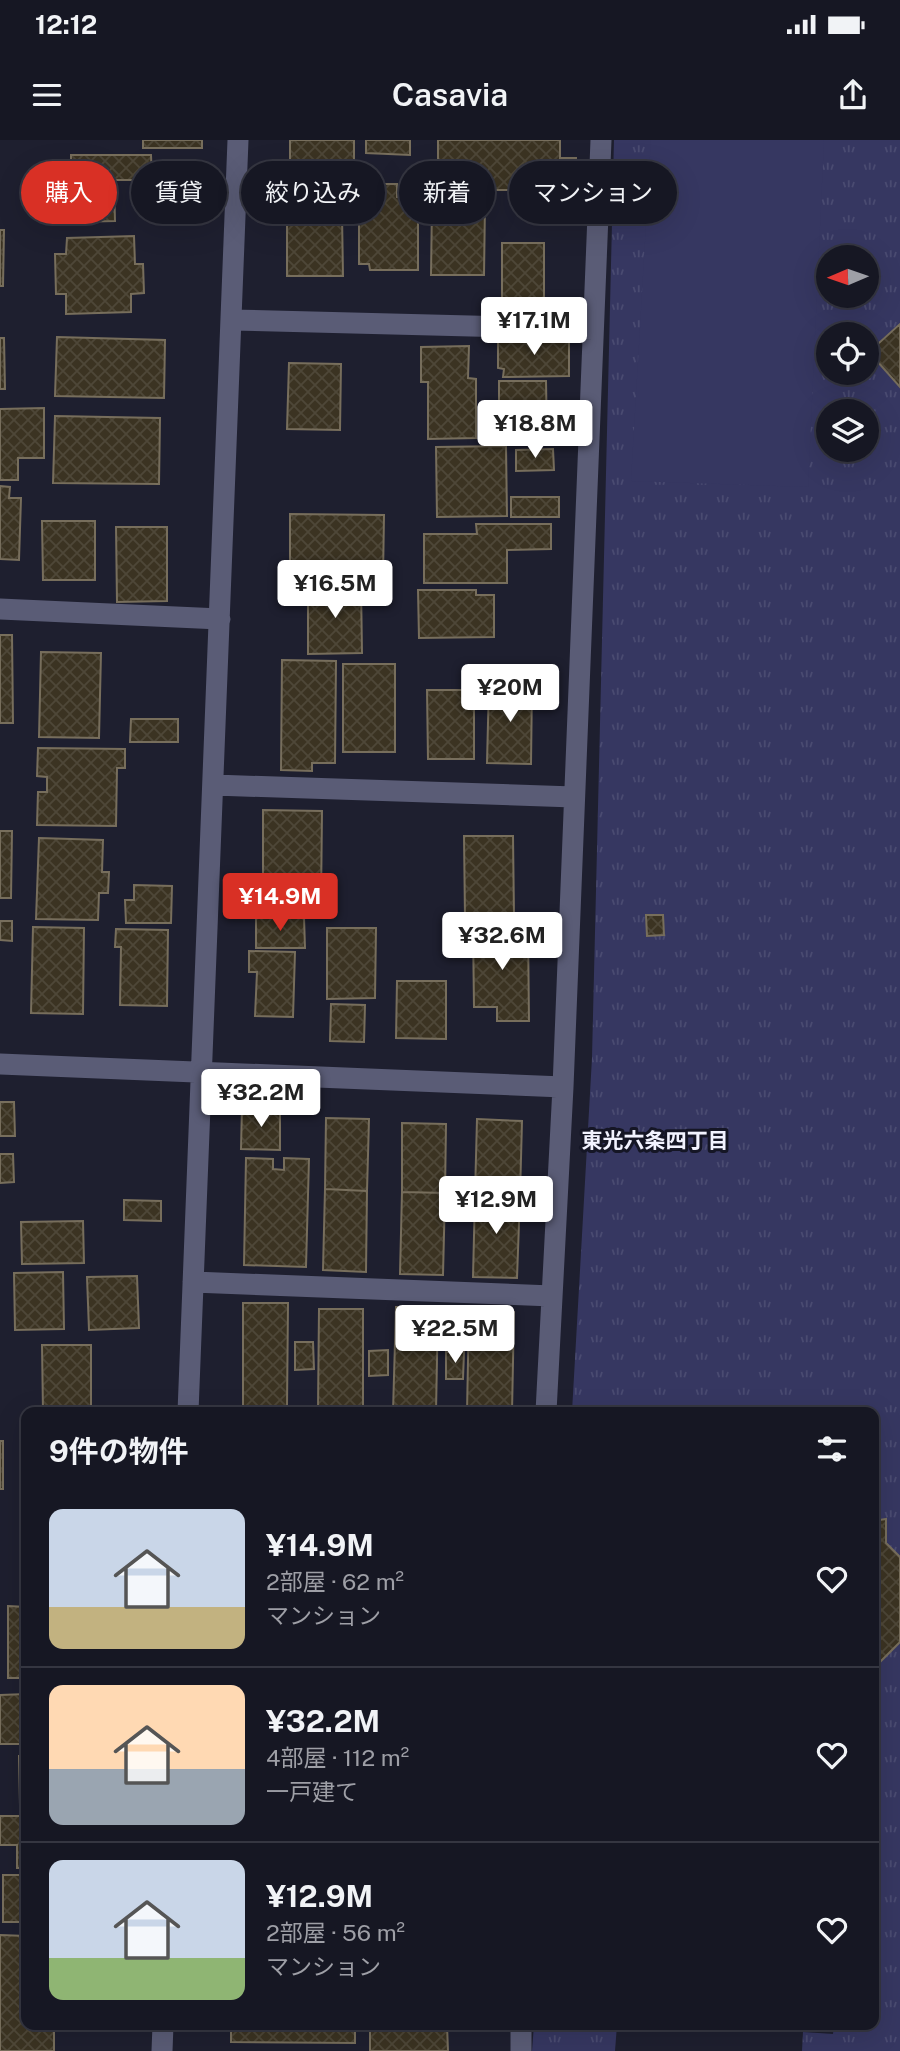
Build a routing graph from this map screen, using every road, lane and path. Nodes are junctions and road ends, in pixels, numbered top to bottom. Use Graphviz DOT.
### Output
graph roads {
  1 [pos="237,140"];
  2 [pos="601,140"];
  3 [pos="231,320"];
  4 [pos="593,329"];
  5 [pos="0,609"];
  6 [pos="220,619"];
  7 [pos="214,785"];
  8 [pos="574,797"];
  9 [pos="0,1065"];
  10 [pos="202,1072"];
  11 [pos="563,1087"];
  12 [pos="193,1282"];
  13 [pos="552,1296"];
  14 [pos="188,1407"];
  15 [pos="546,1407"];
  16 [pos="163,2030"];
  17 [pos="522,2030"];
  18 [pos="162,2051"];
  19 [pos="521,2051"];
  1 -- 3 [label="street"];
  2 -- 4 [label="street"];
  3 -- 4 [label="street"];
  3 -- 6 [label="street"];
  4 -- 8 [label="street"];
  5 -- 6 [label="street"];
  6 -- 7 [label="street"];
  7 -- 8 [label="street"];
  7 -- 10 [label="street"];
  8 -- 11 [label="street"];
  9 -- 10 [label="street"];
  10 -- 11 [label="street"];
  10 -- 12 [label="street"];
  11 -- 13 [label="street"];
  12 -- 13 [label="street"];
  12 -- 14 [label="street"];
  13 -- 15 [label="street"];
  16 -- 18 [label="street"];
  17 -- 19 [label="street"];
}
